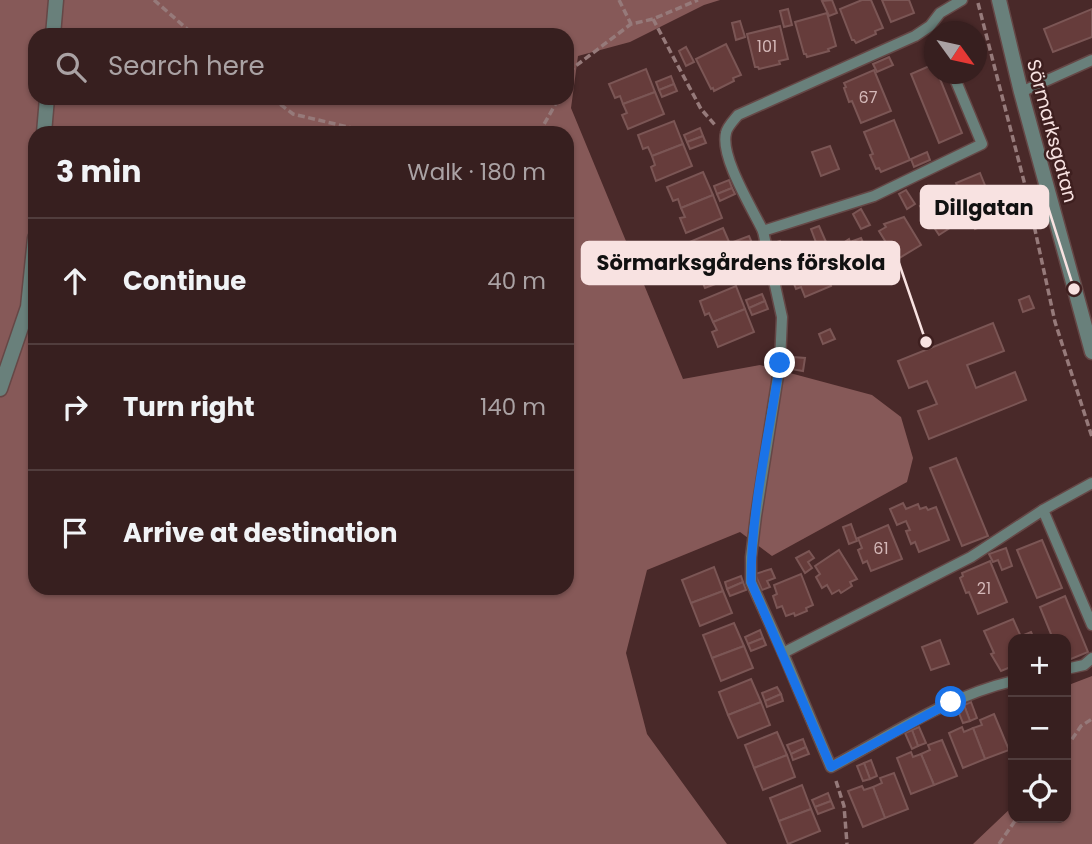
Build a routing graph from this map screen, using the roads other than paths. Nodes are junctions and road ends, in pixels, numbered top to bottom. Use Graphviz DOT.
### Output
graph roads {
  1 [pos="56,0"];
  2 [pos="962,0"];
  3 [pos="999,0"];
  4 [pos="936,21"];
  5 [pos="54,28"];
  6 [pos="924,33"];
  7 [pos="1092,60"];
  8 [pos="957,84"];
  9 [pos="1021,92"];
  10 [pos="46,105"];
  11 [pos="45,126"];
  12 [pos="763,231"];
  13 [pos="28,307"];
  14 [pos="1091,347"];
  15 [pos="0,388"];
  16 [pos="1092,483"];
  17 [pos="1043,510"];
  18 [pos="1092,625"];
  19 [pos="783,653"];
  20 [pos="1092,658"];
  21 [pos="1071,668"];
  22 [pos="1008,682"];
  1 -- 5 [label="street"];
  2 -- 4 [label="lane"];
  3 -- 9 [label="street, Sörmarksgatan"];
  6 -- 12 [label="lane"];
  7 -- 9 [label="lane"];
  8 -- 12 [label="lane"];
  9 -- 14 [label="street, Sörmarksgatan"];
  10 -- 11 [label="street"];
  12 -- 19 [label="lane"];
  13 -- 15 [label="street"];
  16 -- 17 [label="lane"];
  17 -- 18 [label="lane"];
  17 -- 19 [label="lane"];
  19 -- 22 [label="lane"];
  20 -- 21 [label="lane"];
}
